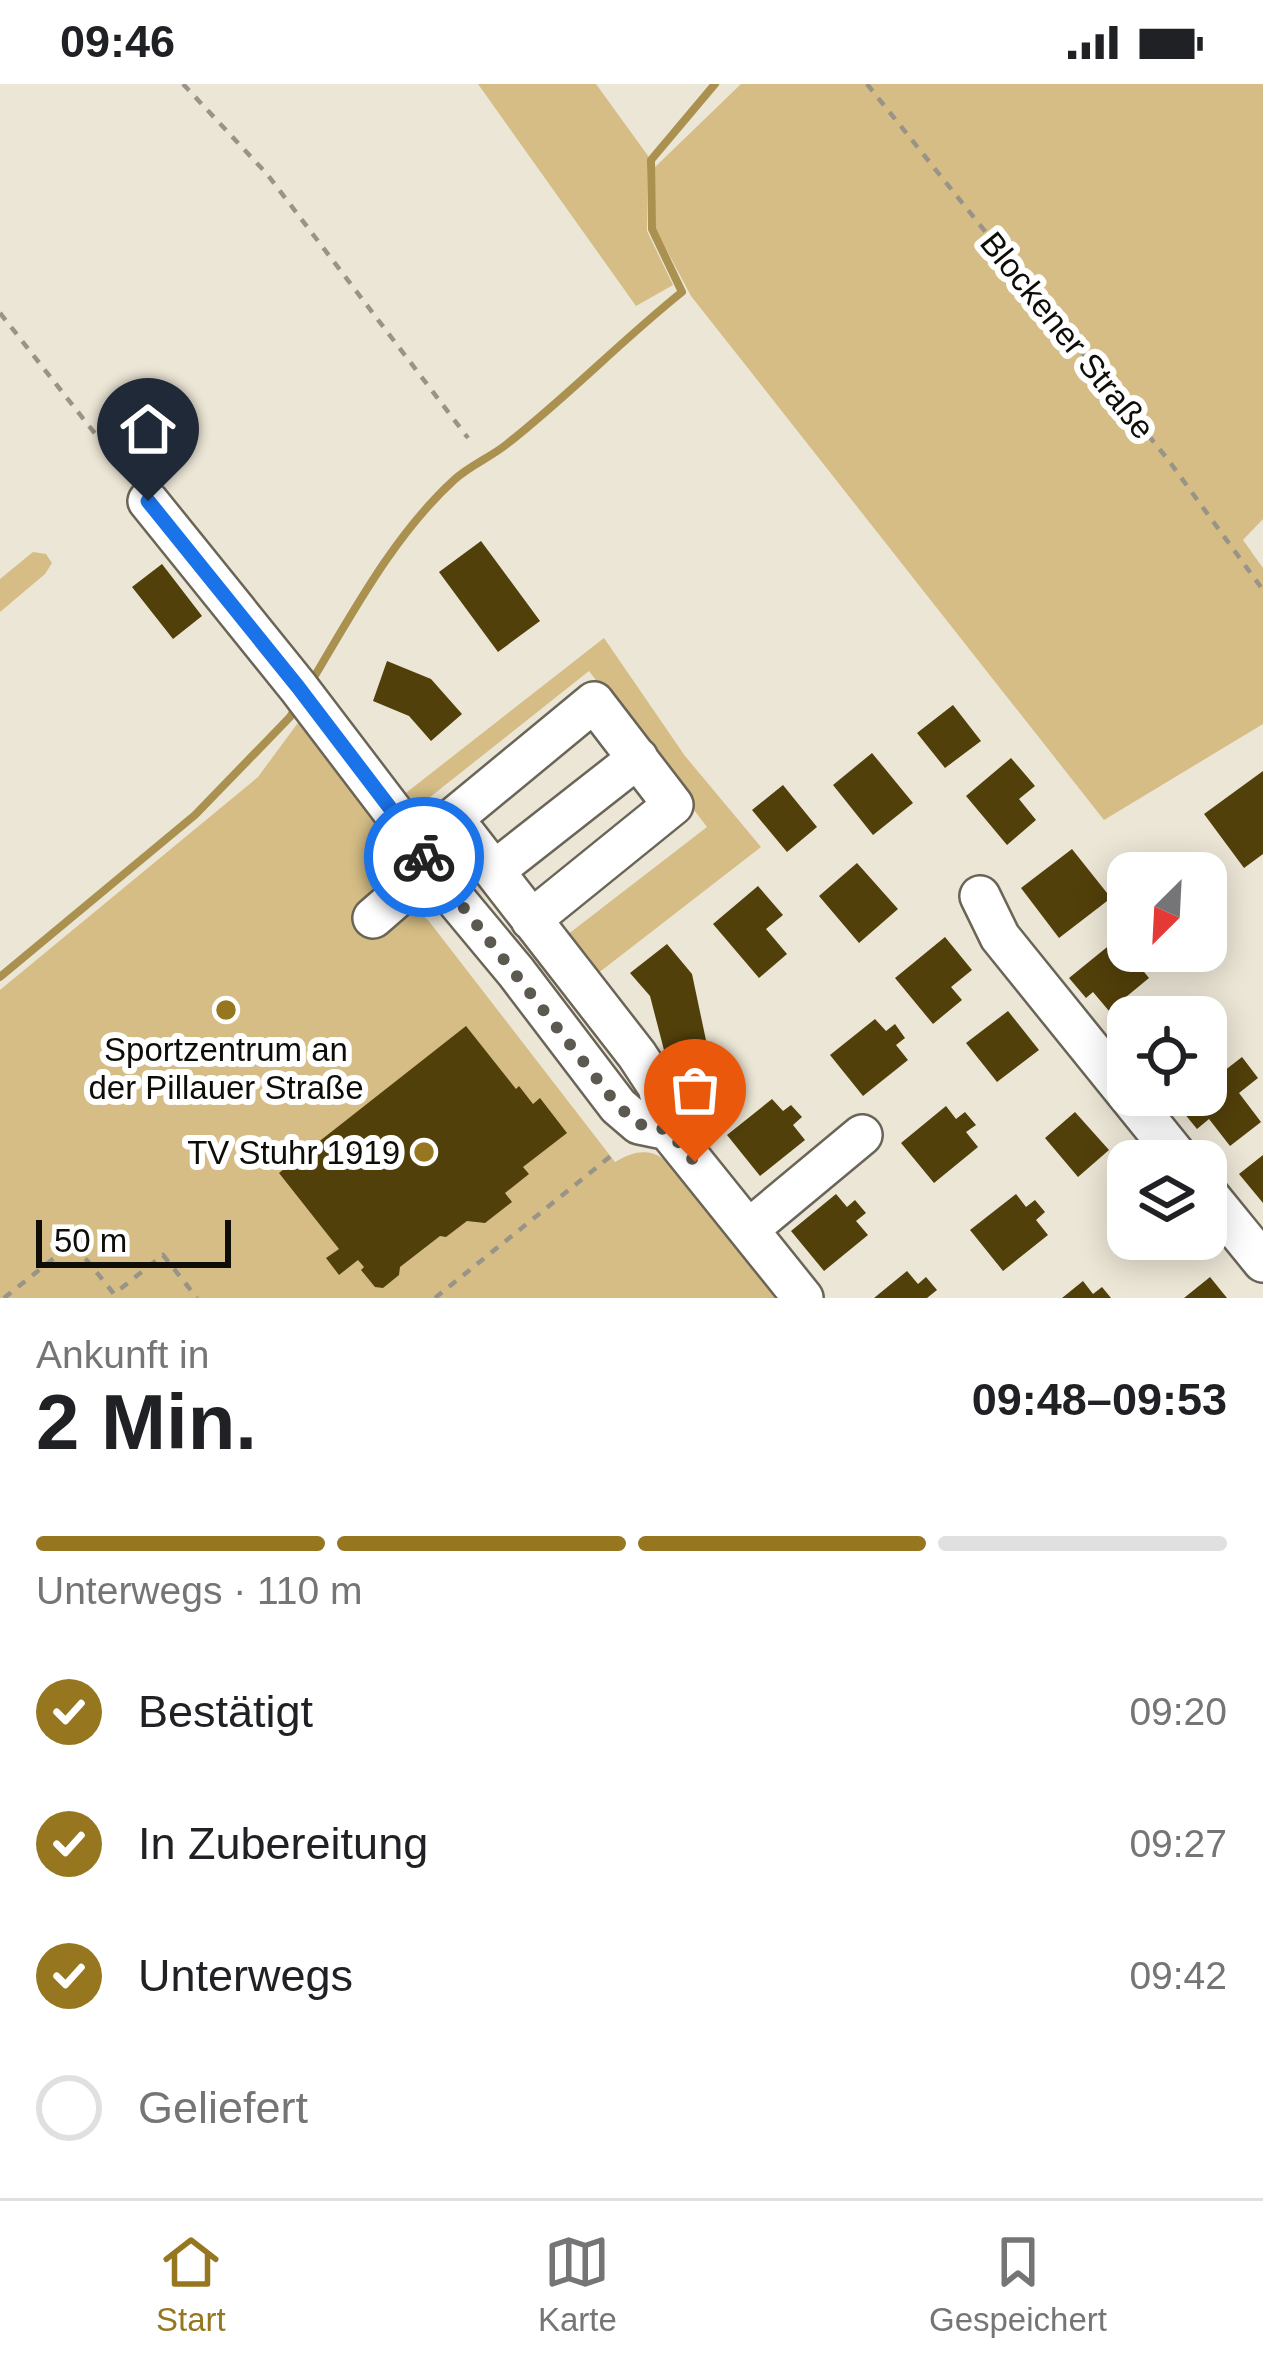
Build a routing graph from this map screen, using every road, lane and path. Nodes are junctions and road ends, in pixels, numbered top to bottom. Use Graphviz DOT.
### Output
graph roads {
  1 [pos="183,84"];
  2 [pos="867,84"];
  3 [pos="0,314"];
  4 [pos="469,438"];
  5 [pos="148,501"];
  6 [pos="1263,590"];
  7 [pos="638,758"];
  8 [pos="451,820"];
  9 [pos="423,855"];
  10 [pos="494,871"];
  11 [pos="980,896"];
  12 [pos="374,917"];
  13 [pos="531,920"];
  14 [pos="654,1127"];
  15 [pos="862,1135"];
  16 [pos="1164,1140"];
  17 [pos="1227,1218"];
  18 [pos="749,1229"];
  19 [pos="1263,1262"];
  20 [pos="4,1298"];
  21 [pos="197,1298"];
  22 [pos="435,1298"];
  23 [pos="803,1298"];
  1 -- 4 [label="path"];
  2 -- 6 [label="path, Blockener Straße"];
  3 -- 5 [label="path"];
  5 -- 9 [label="street"];
  7 -- 8 [label="street"];
  7 -- 10 [label="street"];
  7 -- 13 [label="street"];
  8 -- 9 [label="street"];
  8 -- 10 [label="street"];
  9 -- 12 [label="street"];
  9 -- 14 [label="street"];
  10 -- 13 [label="street"];
  11 -- 16 [label="street"];
  13 -- 14 [label="street"];
  14 -- 18 [label="street"];
  14 -- 22 [label="path"];
  15 -- 18 [label="street"];
  17 -- 19 [label="street"];
  18 -- 23 [label="street"];
  20 -- 21 [label="path"];
}
